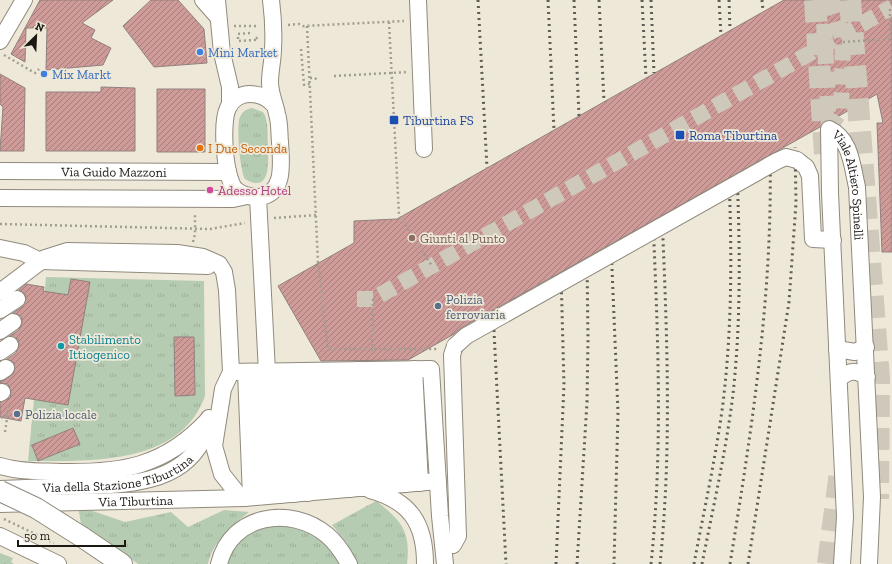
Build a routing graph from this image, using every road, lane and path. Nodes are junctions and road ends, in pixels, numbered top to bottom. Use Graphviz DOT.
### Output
graph roads {
  1 [pos="24,0"];
  2 [pos="203,0"];
  3 [pos="217,0"];
  4 [pos="271,0"];
  5 [pos="418,0"];
  6 [pos="890,9"];
  7 [pos="218,17"];
  8 [pos="408,21"];
  9 [pos="390,22"];
  10 [pos="283,25"];
  11 [pos="263,26"];
  12 [pos="307,26"];
  13 [pos="234,27"];
  14 [pos="250,33"];
  15 [pos="255,40"];
  16 [pos="0,41"];
  17 [pos="843,42"];
  18 [pos="301,49"];
  19 [pos="9,58"];
  20 [pos="411,66"];
  21 [pos="39,69"];
  22 [pos="392,74"];
  23 [pos="334,76"];
  24 [pos="310,78"];
  25 [pos="317,80"];
  26 [pos="310,84"];
  27 [pos="230,104"];
  28 [pos="274,105"];
  29 [pos="424,149"];
  30 [pos="0,171"];
  31 [pos="228,172"];
  32 [pos="253,196"];
  33 [pos="0,198"];
  34 [pos="195,209"];
  35 [pos="317,215"];
  36 [pos="269,219"];
  37 [pos="252,221"];
  38 [pos="0,224"];
  39 [pos="195,228"];
  40 [pos="833,240"];
  41 [pos="192,245"];
  42 [pos="0,248"];
  43 [pos="40,261"];
  44 [pos="432,266"];
  45 [pos="0,292"];
  46 [pos="373,299"];
  47 [pos="448,347"];
  48 [pos="866,347"];
  49 [pos="837,349"];
  50 [pos="372,350"];
  51 [pos="319,371"];
  52 [pos="867,377"];
  53 [pos="840,378"];
  54 [pos="223,390"];
  55 [pos="8,414"];
  56 [pos="0,418"];
  57 [pos="209,419"];
  58 [pos="0,466"];
  59 [pos="438,481"];
  60 [pos="0,490"];
  61 [pos="329,491"];
  62 [pos="0,504"];
  63 [pos="0,517"];
  64 [pos="0,536"];
  65 [pos="54,543"];
  66 [pos="453,545"];
  67 [pos="58,564"];
  68 [pos="122,564"];
  69 [pos="219,564"];
  70 [pos="349,564"];
  71 [pos="425,564"];
  72 [pos="436,564"];
  73 [pos="445,564"];
  74 [pos="842,564"];
  75 [pos="869,564"];
  1 -- 16 [label="street"];
  2 -- 7 [label="street"];
  3 -- 7 [label="street"];
  4 -- 28 [label="street"];
  5 -- 29 [label="street"];
  6 -- 17 [label="path"];
  7 -- 27 [label="street"];
  8 -- 9 [label="path"];
  9 -- 12 [label="path"];
  9 -- 22 [label="path"];
  10 -- 12 [label="path"];
  11 -- 13 [label="path"];
  12 -- 24 [label="path"];
  14 -- 15 [label="path"];
  18 -- 26 [label="path"];
  19 -- 21 [label="path"];
  20 -- 22 [label="path"];
  22 -- 23 [label="path"];
  22 -- 44 [label="path"];
  24 -- 25 [label="path"];
  24 -- 26 [label="path"];
  26 -- 35 [label="path"];
  27 -- 28 [label="street"];
  27 -- 31 [label="street"];
  28 -- 32 [label="street"];
  30 -- 31 [label="street, Via Guido Mazzoni"];
  31 -- 32 [label="street"];
  32 -- 33 [label="street"];
  32 -- 51 [label="street"];
  34 -- 39 [label="path"];
  35 -- 36 [label="path"];
  35 -- 50 [label="path"];
  37 -- 39 [label="path"];
  38 -- 39 [label="path"];
  39 -- 41 [label="path"];
  40 -- 47 [label="street, bridge"];
  40 -- 48 [label="street, Viale Altiero Spinelli"];
  40 -- 49 [label="street, Viale Altiero Spinelli"];
  42 -- 43 [label="street"];
  43 -- 45 [label="street"];
  43 -- 51 [label="street"];
  46 -- 50 [label="path"];
  47 -- 50 [label="path"];
  47 -- 66 [label="street"];
  48 -- 49 [label="street"];
  48 -- 52 [label="street, Viale Altiero Spinelli"];
  49 -- 53 [label="street, Viale Altiero Spinelli"];
  50 -- 51 [label="path"];
  51 -- 54 [label="street"];
  51 -- 59 [label="street"];
  51 -- 61 [label="street"];
  51 -- 61 [label="street"];
  51 -- 61 [label="street"];
  51 -- 61 [label="street"];
  51 -- 61 [label="street"];
  51 -- 61 [label="street"];
  51 -- 61 [label="street"];
  52 -- 53 [label="street"];
  52 -- 75 [label="street, Viale Altiero Spinelli"];
  53 -- 74 [label="street, Viale Altiero Spinelli"];
  54 -- 57 [label="street, Via della Stazione Tiburtina"];
  54 -- 61 [label="street"];
  55 -- 56 [label="path"];
  57 -- 58 [label="street, Via della Stazione Tiburtina"];
  57 -- 60 [label="street, Via della Stazione Tiburtina"];
  59 -- 61 [label="street"];
  59 -- 66 [label="street"];
  60 -- 68 [label="main road, bridge"];
  61 -- 62 [label="street, Via Tiburtina"];
  61 -- 71 [label="street"];
  63 -- 65 [label="path"];
  64 -- 67 [label="street"];
  66 -- 72 [label="street"];
  66 -- 73 [label="street"];
  69 -- 70 [label="street"];
}
